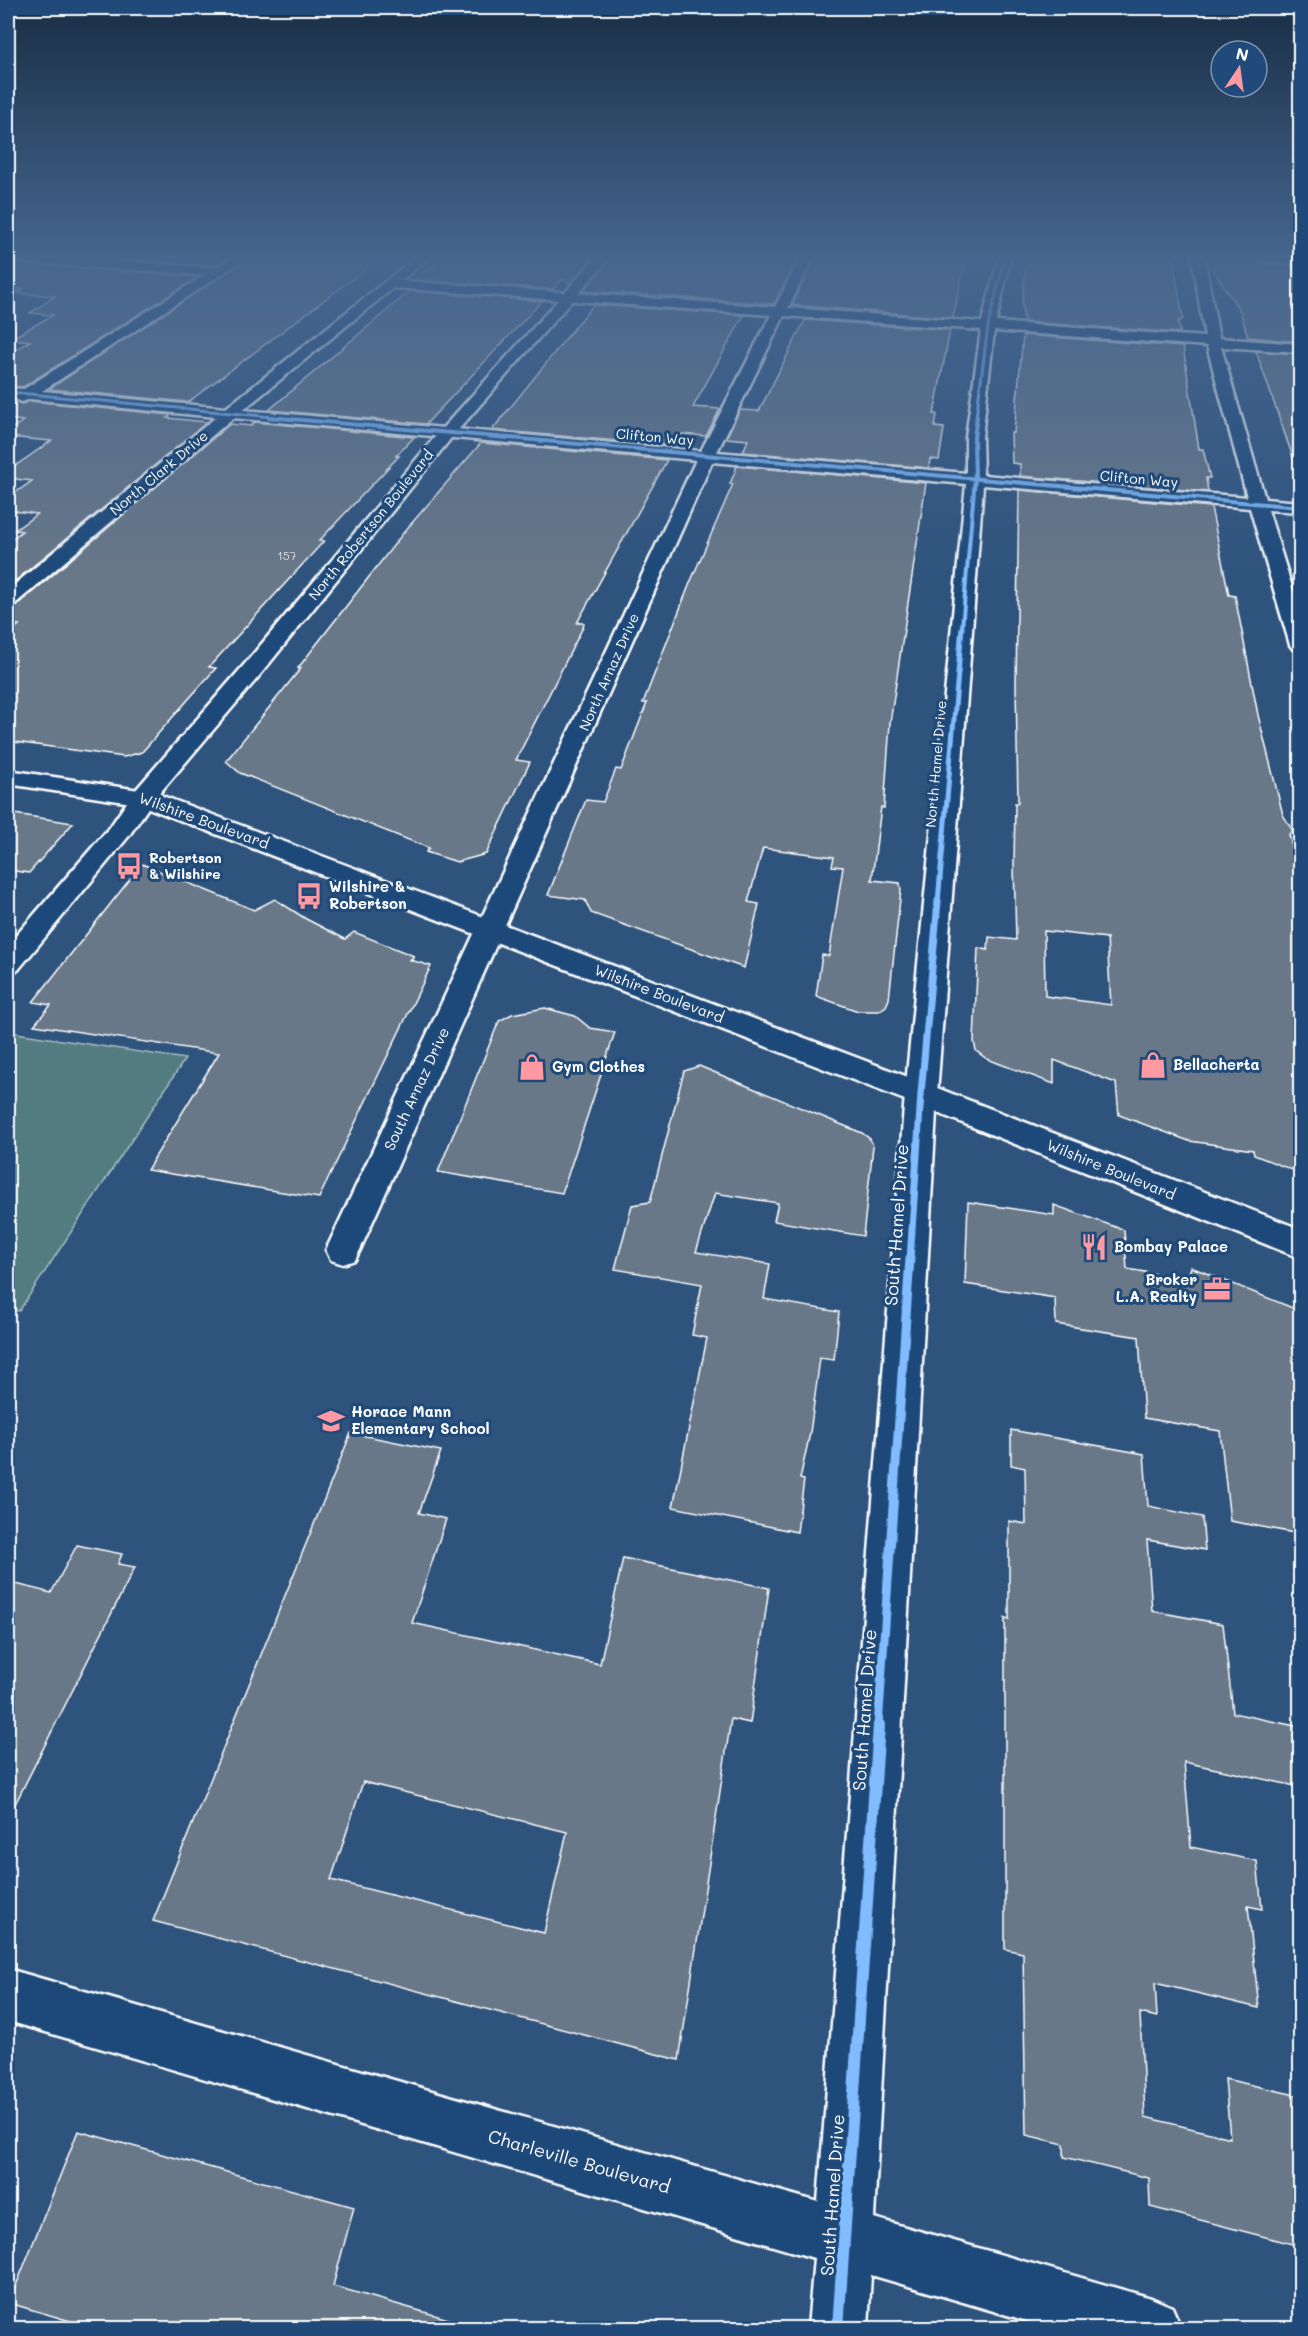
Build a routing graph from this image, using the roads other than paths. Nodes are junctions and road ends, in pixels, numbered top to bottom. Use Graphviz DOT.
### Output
graph roads {
  1 [pos="71,366"];
  2 [pos="288,366"];
  3 [pos="507,366"];
  4 [pos="751,366"];
  5 [pos="983,366"];
  6 [pos="1219,366"];
  7 [pos="8,392"];
  8 [pos="27,394"];
  9 [pos="8,406"];
  10 [pos="230,413"];
  11 [pos="446,434"];
  12 [pos="707,455"];
  13 [pos="975,478"];
  14 [pos="1259,504"];
  15 [pos="1300,507"];
  16 [pos="8,600"];
  17 [pos="1300,645"];
  18 [pos="8,777"];
  19 [pos="143,797"];
  20 [pos="492,928"];
  21 [pos="8,963"];
  22 [pos="921,1094"];
  23 [pos="1300,1244"];
  24 [pos="343,1250"];
  25 [pos="9,2000"];
  26 [pos="845,2239"];
  27 [pos="838,2328"];
  28 [pos="1151,2328"];
  1 -- 8 [label="street"];
  2 -- 10 [label="street, North Clark Drive"];
  3 -- 11 [label="street, North Robertson Boulevard"];
  4 -- 12 [label="street, North Arnaz Drive"];
  5 -- 13 [label="street, North Hamel Drive"];
  6 -- 14 [label="street"];
  7 -- 8 [label="street, Clifton Way"];
  8 -- 9 [label="street"];
  8 -- 10 [label="street, Clifton Way"];
  10 -- 11 [label="street, Clifton Way"];
  10 -- 16 [label="street, North Clark Drive"];
  11 -- 12 [label="street, Clifton Way"];
  11 -- 19 [label="street, North Robertson Boulevard"];
  12 -- 13 [label="street, Clifton Way"];
  12 -- 20 [label="street, North Arnaz Drive"];
  13 -- 14 [label="street, Clifton Way"];
  13 -- 22 [label="street, North Hamel Drive"];
  14 -- 15 [label="street, Clifton Way"];
  14 -- 17 [label="street"];
  18 -- 19 [label="street, Wilshire Boulevard"];
  19 -- 20 [label="street, Wilshire Boulevard"];
  19 -- 21 [label="street, North Robertson Boulevard"];
  20 -- 22 [label="street, Wilshire Boulevard"];
  20 -- 24 [label="street, South Arnaz Drive"];
  22 -- 23 [label="street, Wilshire Boulevard"];
  22 -- 26 [label="street, South Hamel Drive"];
  25 -- 26 [label="street, Charleville Boulevard"];
  26 -- 27 [label="street, South Hamel Drive"];
  26 -- 28 [label="street, Charleville Boulevard"];
}
